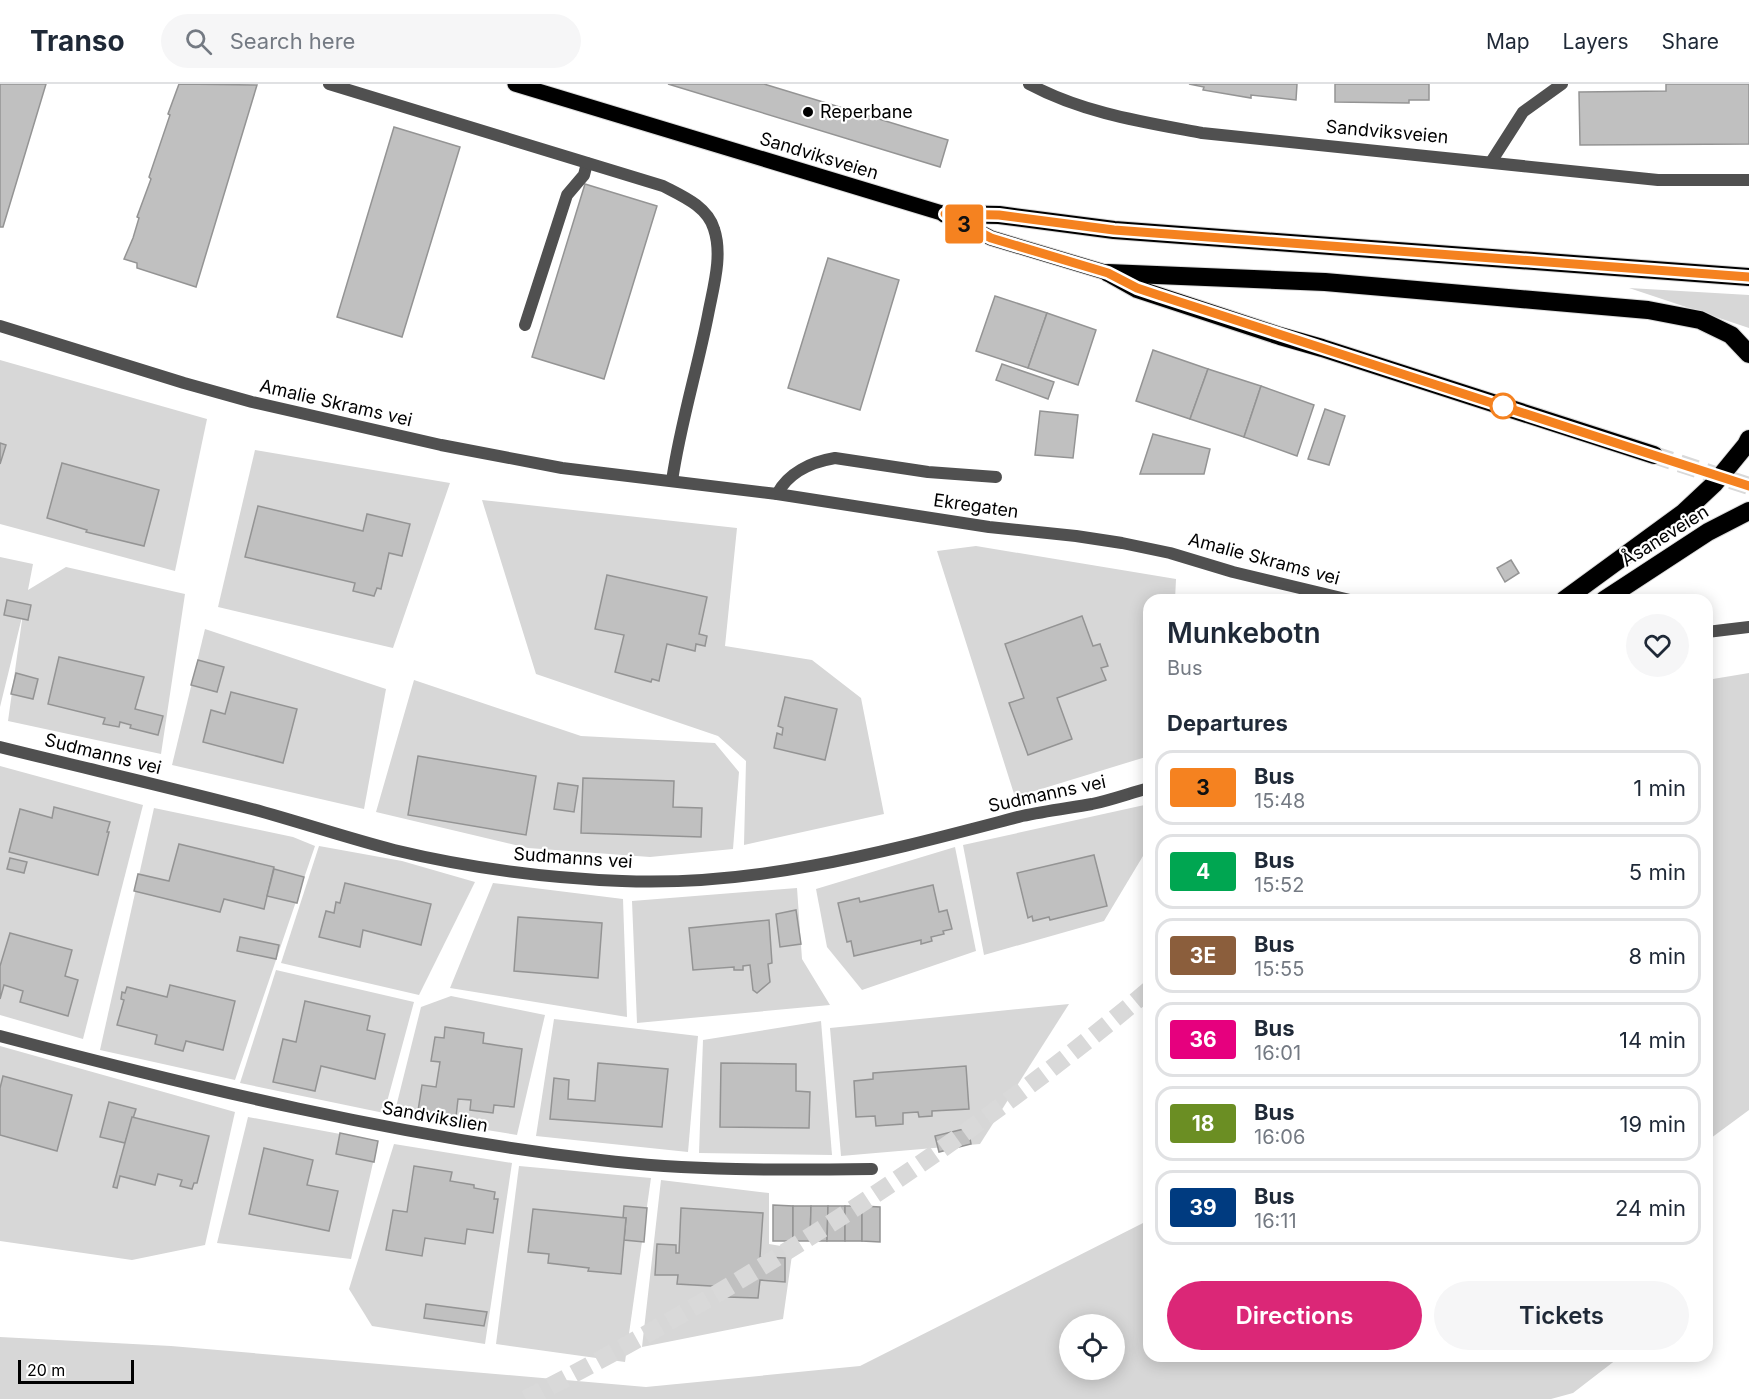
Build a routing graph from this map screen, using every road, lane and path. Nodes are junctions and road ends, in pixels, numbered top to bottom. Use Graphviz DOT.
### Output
graph roads {
  1 [pos="329,84"];
  2 [pos="515,84"];
  3 [pos="1029,84"];
  4 [pos="1562,84"];
  5 [pos="1491,162"];
  6 [pos="587,163"];
  7 [pos="1749,180"];
  8 [pos="945,214"];
  9 [pos="1108,273"];
  10 [pos="1749,277"];
  11 [pos="525,325"];
  12 [pos="0,326"];
  13 [pos="1749,354"];
  14 [pos="1749,438"];
  15 [pos="1654,455"];
  16 [pos="996,477"];
  17 [pos="672,481"];
  18 [pos="777,494"];
  19 [pos="1749,511"];
  20 [pos="1170,553"];
  21 [pos="1325,594"];
  22 [pos="1572,594"];
  23 [pos="1613,594"];
  24 [pos="1749,627"];
  25 [pos="1713,631"];
  26 [pos="0,747"];
  27 [pos="1143,790"];
  28 [pos="0,1036"];
  29 [pos="872,1169"];
  1 -- 6 [label="street"];
  2 -- 8 [label="main road, Sandviksveien"];
  3 -- 5 [label="street, Sandviksveien"];
  4 -- 5 [label="street"];
  5 -- 7 [label="street, Sandviksveien"];
  6 -- 11 [label="street"];
  6 -- 17 [label="street"];
  8 -- 9 [label="main road, Sandviksveien"];
  8 -- 10 [label="highway"];
  9 -- 13 [label="highway"];
  9 -- 15 [label="highway"];
  12 -- 17 [label="street, Amalie Skrams vei"];
  14 -- 22 [label="highway"];
  16 -- 18 [label="street"];
  17 -- 18 [label="street, Amalie Skrams vei"];
  18 -- 20 [label="street, Ekregaten"];
  19 -- 23 [label="highway, Åsaneveien"];
  20 -- 21 [label="street, Amalie Skrams vei"];
  24 -- 25 [label="street"];
  26 -- 27 [label="street, Sudmanns vei"];
  28 -- 29 [label="street, Sandvikslien"];
}
